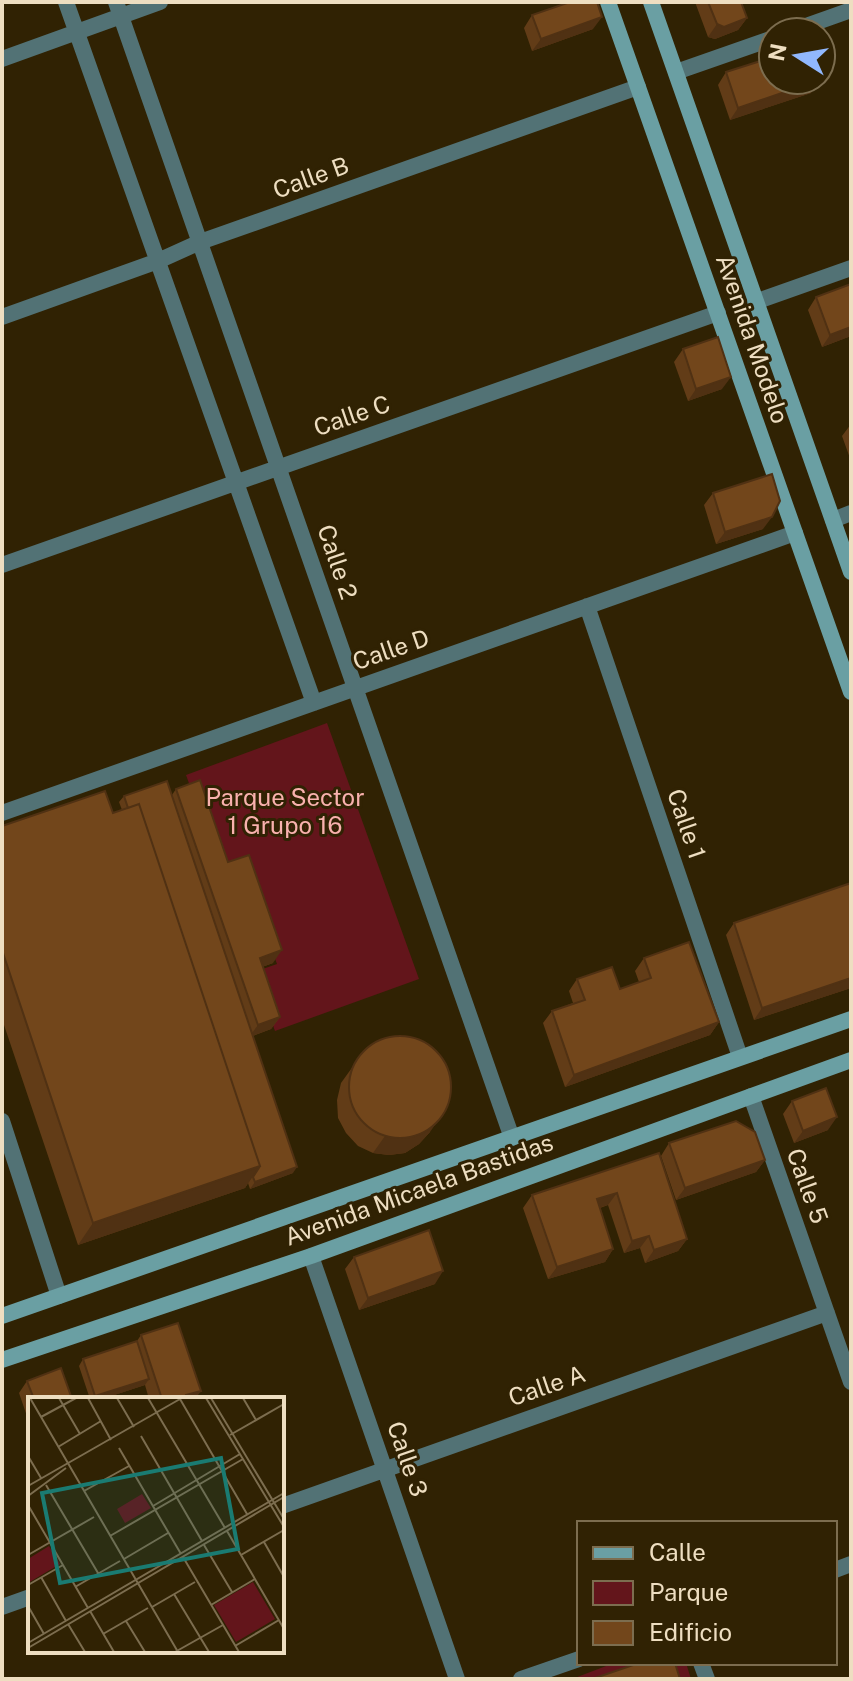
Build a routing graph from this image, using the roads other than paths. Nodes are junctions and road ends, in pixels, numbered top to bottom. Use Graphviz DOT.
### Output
graph roads {
  1 [pos="66,2"];
  2 [pos="160,2"];
  3 [pos="608,2"];
  4 [pos="651,2"];
  5 [pos="118,9"];
  6 [pos="77,32"];
  7 [pos="757,44"];
  8 [pos="2,59"];
  9 [pos="676,72"];
  10 [pos="638,87"];
  11 [pos="200,242"];
  12 [pos="158,261"];
  13 [pos="851,268"];
  14 [pos="755,302"];
  15 [pos="718,313"];
  16 [pos="2,317"];
  17 [pos="278,467"];
  18 [pos="236,482"];
  19 [pos="851,513"];
  20 [pos="833,520"];
  21 [pos="795,533"];
  22 [pos="2,565"];
  23 [pos="851,572"];
  24 [pos="587,606"];
  25 [pos="355,688"];
  26 [pos="851,692"];
  27 [pos="314,703"];
  28 [pos="2,813"];
  29 [pos="851,1019"];
  30 [pos="740,1057"];
  31 [pos="851,1060"];
  32 [pos="751,1096"];
  33 [pos="2,1121"];
  34 [pos="512,1138"];
  35 [pos="311,1256"];
  36 [pos="59,1296"];
  37 [pos="827,1313"];
  38 [pos="2,1316"];
  39 [pos="2,1360"];
  40 [pos="851,1382"];
  41 [pos="384,1468"];
  42 [pos="284,1505"];
  43 [pos="28,1598"];
  44 [pos="2,1607"];
  45 [pos="577,1660"];
  46 [pos="457,1679"];
  47 [pos="521,1679"];
  1 -- 6 [label="street"];
  2 -- 5 [label="street"];
  3 -- 10 [label="main road, Avenida Modelo"];
  4 -- 9 [label="main road, Avenida Modelo"];
  5 -- 6 [label="street"];
  5 -- 11 [label="street, Calle 2"];
  6 -- 8 [label="street"];
  6 -- 12 [label="street"];
  7 -- 9 [label="street"];
  9 -- 14 [label="main road, Avenida Modelo"];
  10 -- 11 [label="street, Calle B"];
  10 -- 15 [label="main road, Avenida Modelo"];
  11 -- 12 [label="street, Calle B"];
  11 -- 17 [label="street, Calle 2"];
  12 -- 16 [label="street, Calle B"];
  12 -- 18 [label="street"];
  13 -- 14 [label="street"];
  14 -- 20 [label="main road, Avenida Modelo"];
  15 -- 17 [label="street, Calle C"];
  15 -- 21 [label="main road, Avenida Modelo"];
  17 -- 18 [label="street, Calle C"];
  17 -- 25 [label="street, Calle 2"];
  18 -- 22 [label="street, Calle C"];
  18 -- 27 [label="street"];
  19 -- 20 [label="street"];
  20 -- 23 [label="main road, Avenida Modelo"];
  21 -- 24 [label="street, Calle D"];
  21 -- 26 [label="main road, Avenida Modelo"];
  24 -- 25 [label="street, Calle D"];
  24 -- 30 [label="street, Calle 1"];
  25 -- 27 [label="street, Calle D"];
  25 -- 34 [label="street, Calle 2"];
  27 -- 28 [label="street, Calle D"];
  29 -- 30 [label="main road, Avenida Micaela Bastidas"];
  30 -- 34 [label="main road, Avenida Micaela Bastidas"];
  31 -- 32 [label="main road, Avenida Micaela Bastidas"];
  32 -- 35 [label="main road, Avenida Micaela Bastidas"];
  32 -- 37 [label="street, Calle 5"];
  33 -- 36 [label="street"];
  34 -- 36 [label="main road, Avenida Micaela Bastidas"];
  35 -- 39 [label="main road, Avenida Micaela Bastidas"];
  35 -- 41 [label="street, Calle 3"];
  36 -- 38 [label="main road, Avenida Micaela Bastidas"];
  37 -- 40 [label="street, Calle 5"];
  37 -- 41 [label="street, Calle A"];
  41 -- 42 [label="street, Calle A"];
  41 -- 46 [label="street, Calle 3"];
  43 -- 44 [label="street"];
  45 -- 47 [label="street"];
}
